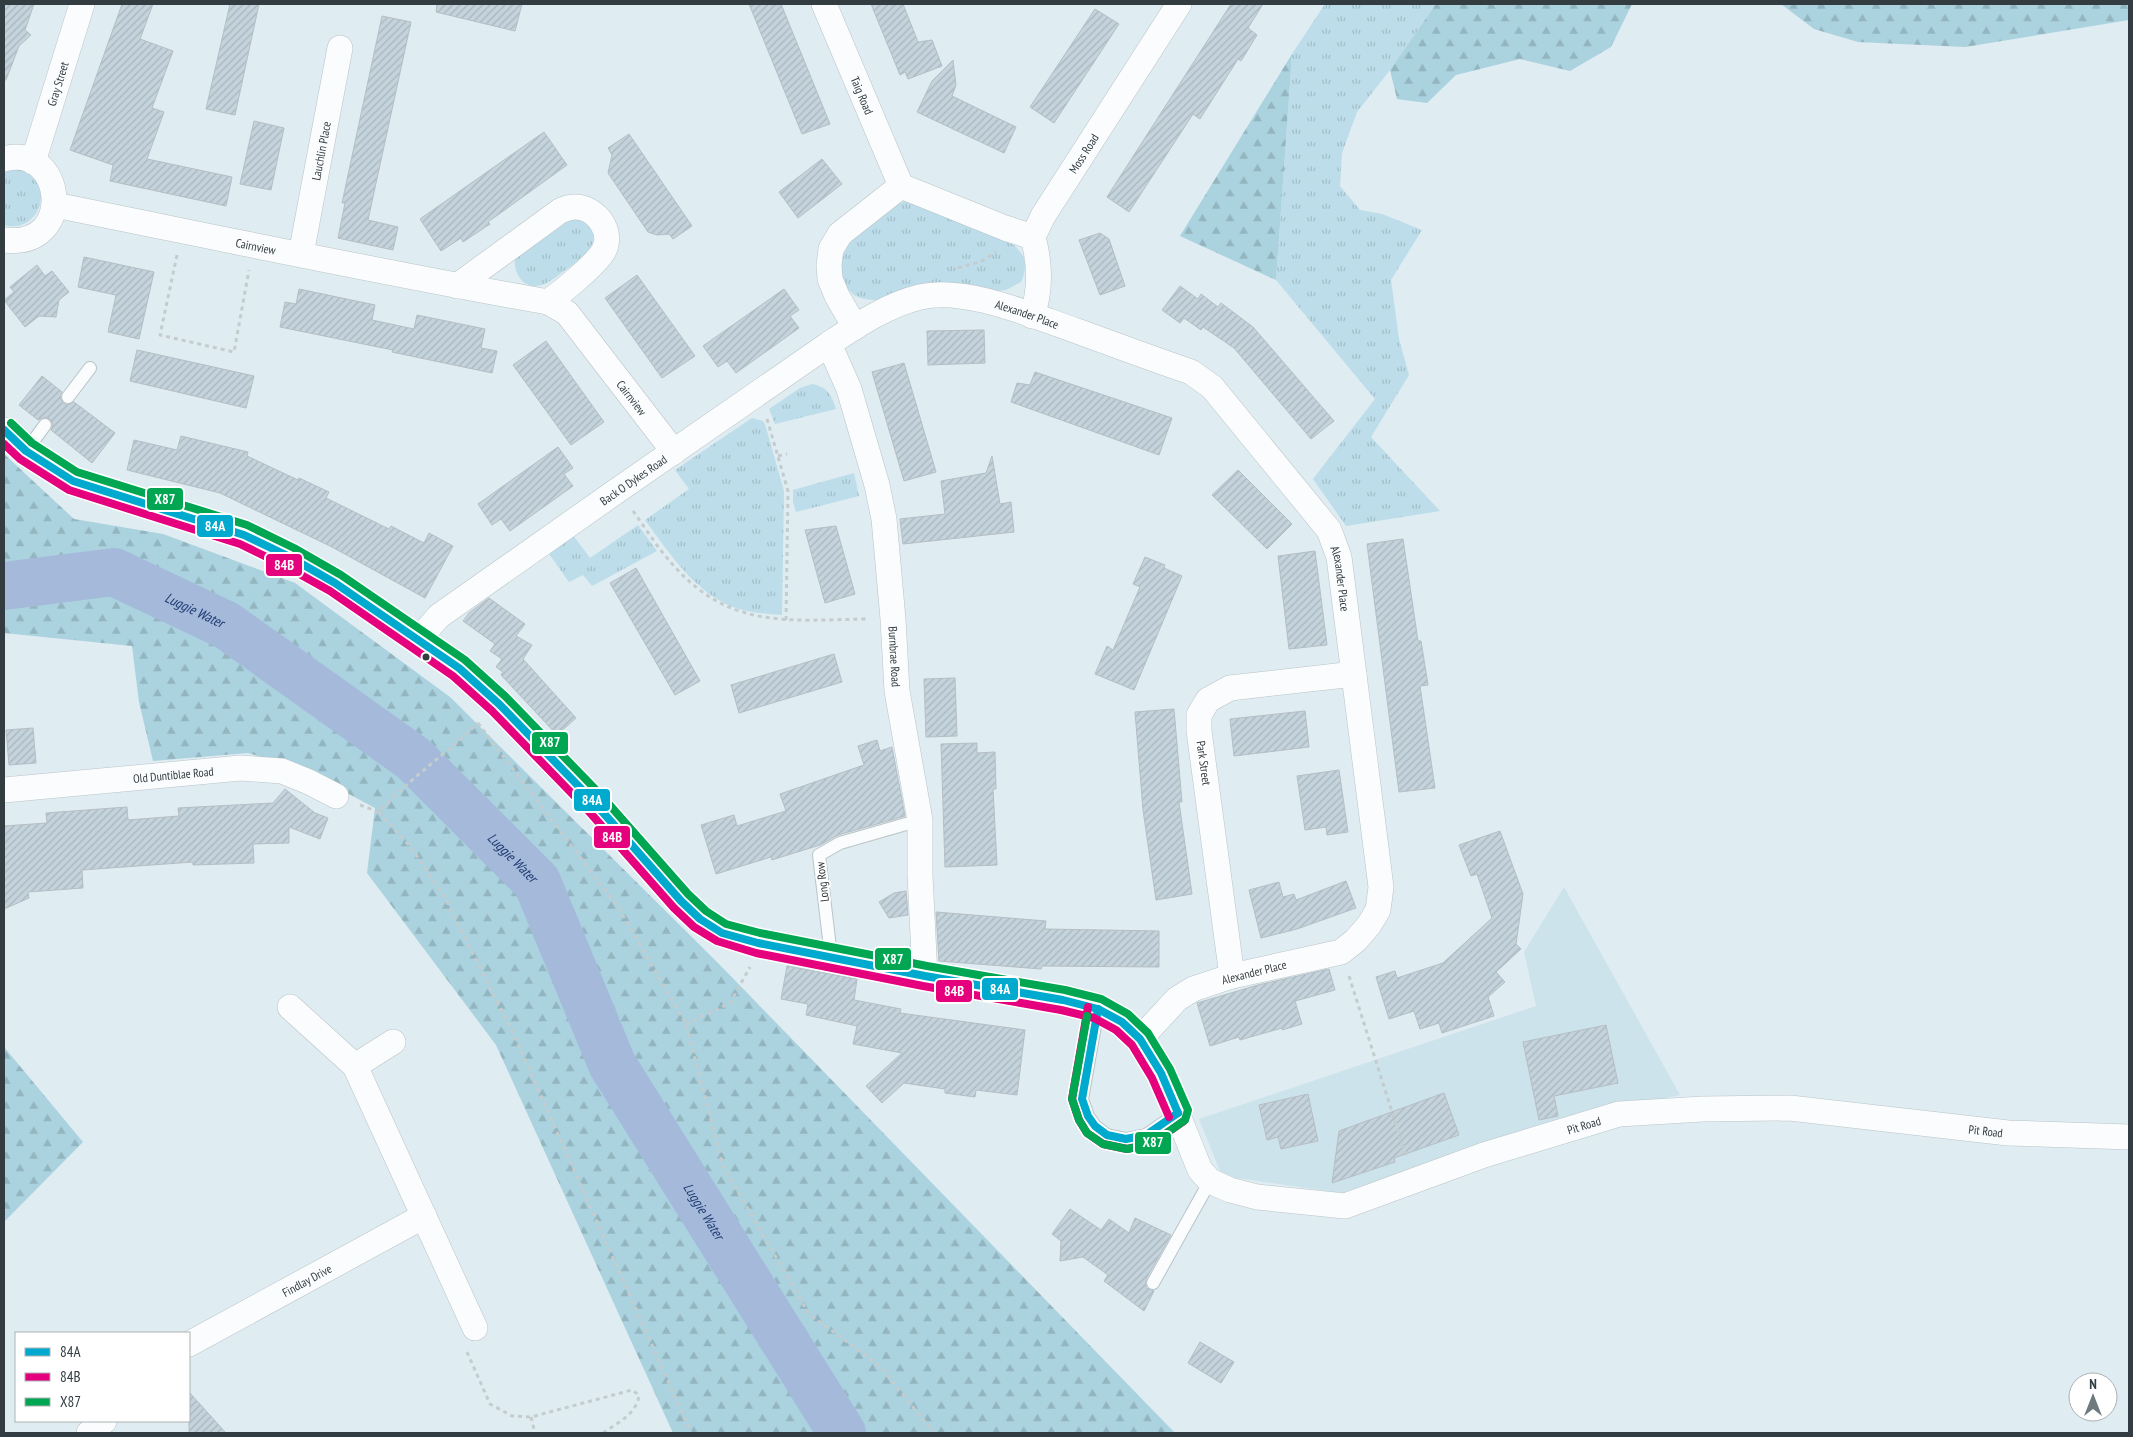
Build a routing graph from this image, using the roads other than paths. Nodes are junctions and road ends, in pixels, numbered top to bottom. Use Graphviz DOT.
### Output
graph roads {
  1 [pos="82,4"];
  2 [pos="824,4"];
  3 [pos="1179,4"];
  4 [pos="340,48"];
  5 [pos="4,158"];
  6 [pos="33,162"];
  7 [pos="901,186"];
  8 [pos="55,205"];
  9 [pos="1033,237"];
  10 [pos="4,240"];
  11 [pos="300,254"];
  12 [pos="456,286"];
  13 [pos="548,302"];
  14 [pos="1032,316"];
  15 [pos="855,327"];
  16 [pos="829,344"];
  17 [pos="90,368"];
  18 [pos="68,397"];
  19 [pos="45,426"];
  20 [pos="4,430"];
  21 [pos="26,451"];
  22 [pos="674,452"];
  23 [pos="418,640"];
  24 [pos="1354,674"];
  25 [pos="4,790"];
  26 [pos="336,796"];
  27 [pos="920,820"];
  28 [pos="830,956"];
  29 [pos="925,976"];
  30 [pos="1232,976"];
  31 [pos="290,1007"];
  32 [pos="1098,1009"];
  33 [pos="1140,1039"];
  34 [pos="393,1042"];
  35 [pos="355,1066"];
  36 [pos="1178,1114"];
  37 [pos="2129,1137"];
  38 [pos="1210,1181"];
  39 [pos="424,1216"];
  40 [pos="1153,1283"];
  41 [pos="474,1328"];
  42 [pos="190,1343"];
  43 [pos="103,1422"];
  44 [pos="89,1433"];
  1 -- 6 [label="street, Gray Street"];
  2 -- 7 [label="street, Taig Road"];
  3 -- 9 [label="street, Moss Road"];
  4 -- 11 [label="street, Lauchlin Place"];
  5 -- 6 [label="street"];
  6 -- 8 [label="street"];
  7 -- 9 [label="street"];
  7 -- 15 [label="street"];
  8 -- 10 [label="street"];
  8 -- 11 [label="street, Cairnview"];
  9 -- 14 [label="street"];
  11 -- 12 [label="street, Cairnview"];
  12 -- 13 [label="street, Cairnview"];
  12 -- 13 [label="street"];
  13 -- 22 [label="street, Cairnview"];
  14 -- 15 [label="street, Alexander Place"];
  14 -- 24 [label="street, Alexander Place"];
  15 -- 16 [label="street, Back O Dykes Road"];
  16 -- 22 [label="street, Back O Dykes Road"];
  16 -- 27 [label="street, Burnbrae Road"];
  17 -- 18 [label="lane"];
  19 -- 21 [label="lane"];
  20 -- 21 [label="street"];
  21 -- 23 [label="street"];
  22 -- 23 [label="street, Back O Dykes Road"];
  23 -- 28 [label="street"];
  24 -- 30 [label="street, Alexander Place"];
  24 -- 30 [label="street, Park Street"];
  25 -- 26 [label="street, Old Duntiblae Road"];
  27 -- 28 [label="lane, Long Row"];
  27 -- 29 [label="street, Burnbrae Road"];
  28 -- 29 [label="street"];
  29 -- 32 [label="street"];
  30 -- 33 [label="street, Alexander Place"];
  31 -- 35 [label="street"];
  32 -- 33 [label="street"];
  32 -- 36 [label="lane"];
  33 -- 36 [label="street"];
  34 -- 35 [label="street"];
  35 -- 39 [label="street"];
  36 -- 38 [label="street"];
  37 -- 38 [label="street, Pit Road"];
  38 -- 40 [label="lane"];
  39 -- 41 [label="street"];
  39 -- 42 [label="street, Findlay Drive"];
  43 -- 44 [label="street"];
}
